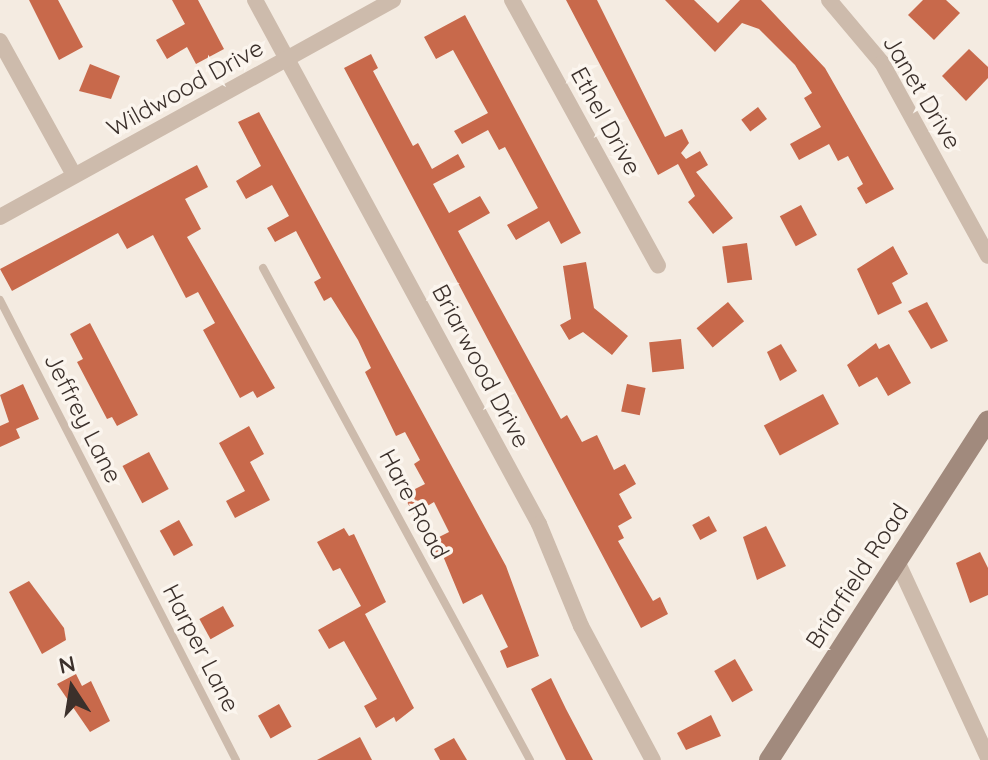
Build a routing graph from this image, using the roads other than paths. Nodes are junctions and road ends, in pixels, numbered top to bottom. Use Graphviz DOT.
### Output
graph roads {
  1 [pos="255,0"];
  2 [pos="393,0"];
  3 [pos="512,0"];
  4 [pos="829,0"];
  5 [pos="0,41"];
  6 [pos="287,59"];
  7 [pos="74,175"];
  8 [pos="0,217"];
  9 [pos="988,256"];
  10 [pos="658,266"];
  11 [pos="263,268"];
  12 [pos="0,300"];
  13 [pos="988,420"];
  14 [pos="131,553"];
  15 [pos="897,561"];
  16 [pos="988,758"];
  17 [pos="236,760"];
  18 [pos="530,760"];
  19 [pos="653,760"];
  20 [pos="769,760"];
  1 -- 6 [label="street, Briarwood Drive"];
  2 -- 6 [label="street, Wildwood Drive"];
  3 -- 10 [label="street, Ethel Drive"];
  4 -- 9 [label="street, Janet Drive"];
  5 -- 7 [label="street"];
  6 -- 7 [label="street, Wildwood Drive"];
  6 -- 19 [label="street, Briarwood Drive"];
  7 -- 8 [label="street, Wildwood Drive"];
  11 -- 18 [label="lane, Hare Road"];
  12 -- 14 [label="lane, Jeffrey Lane"];
  13 -- 15 [label="main road, Briarfield Road"];
  14 -- 17 [label="lane, Harper Lane"];
  15 -- 16 [label="street"];
  15 -- 20 [label="main road, Briarfield Road"];
}
